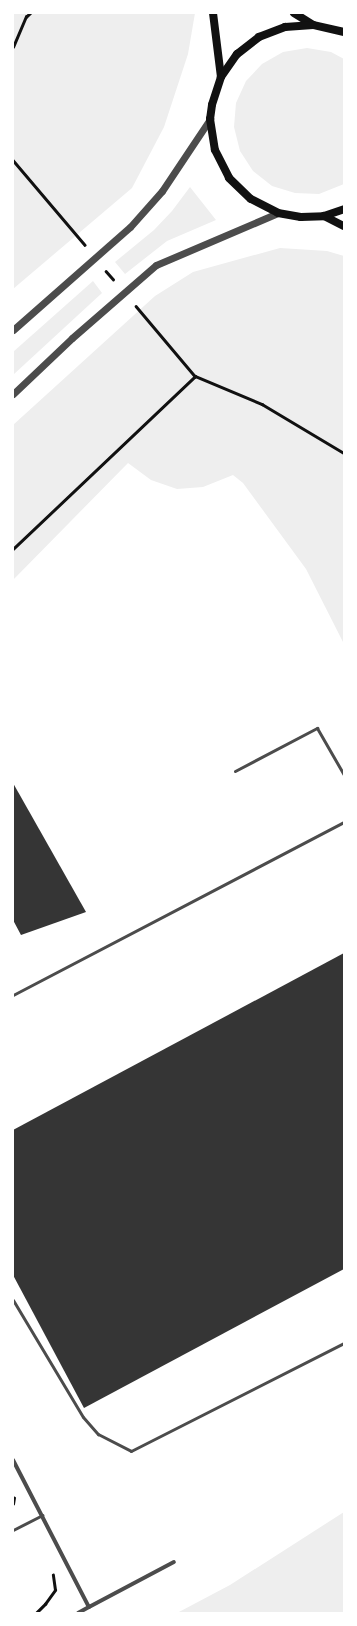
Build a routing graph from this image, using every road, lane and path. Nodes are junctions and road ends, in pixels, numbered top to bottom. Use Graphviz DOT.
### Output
graph roads {
  1 [pos="30,13"];
  2 [pos="213,13"];
  3 [pos="294,13"];
  4 [pos="313,25"];
  5 [pos="344,32"];
  6 [pos="13,47"];
  7 [pos="221,77"];
  8 [pos="210,120"];
  9 [pos="344,209"];
  10 [pos="278,213"];
  11 [pos="324,216"];
  12 [pos="344,226"];
  13 [pos="13,330"];
  14 [pos="13,394"];
  15 [pos="344,453"];
  16 [pos="13,549"];
  17 [pos="235,771"];
  18 [pos="344,775"];
  19 [pos="344,822"];
  20 [pos="13,995"];
  21 [pos="13,1300"];
  22 [pos="344,1343"];
  23 [pos="13,1460"];
  24 [pos="42,1515"];
  25 [pos="13,1530"];
  26 [pos="174,1562"];
  27 [pos="52,1571"];
  28 [pos="89,1607"];
  29 [pos="36,1613"];
  30 [pos="78,1613"];
  1 -- 6 [label="path"];
  2 -- 7 [label="main road"];
  3 -- 4 [label="main road"];
  4 -- 5 [label="main road"];
  4 -- 7 [label="main road"];
  7 -- 8 [label="main road"];
  8 -- 10 [label="main road"];
  8 -- 13 [label="street"];
  9 -- 11 [label="main road"];
  10 -- 11 [label="main road"];
  10 -- 14 [label="street"];
  11 -- 12 [label="main road"];
  15 -- 16 [label="path"];
  17 -- 18 [label="lane"];
  19 -- 20 [label="lane"];
  21 -- 22 [label="lane"];
  23 -- 24 [label="street"];
  24 -- 25 [label="lane"];
  24 -- 28 [label="street"];
  26 -- 28 [label="street"];
  27 -- 29 [label="path"];
  28 -- 30 [label="street"];
}
